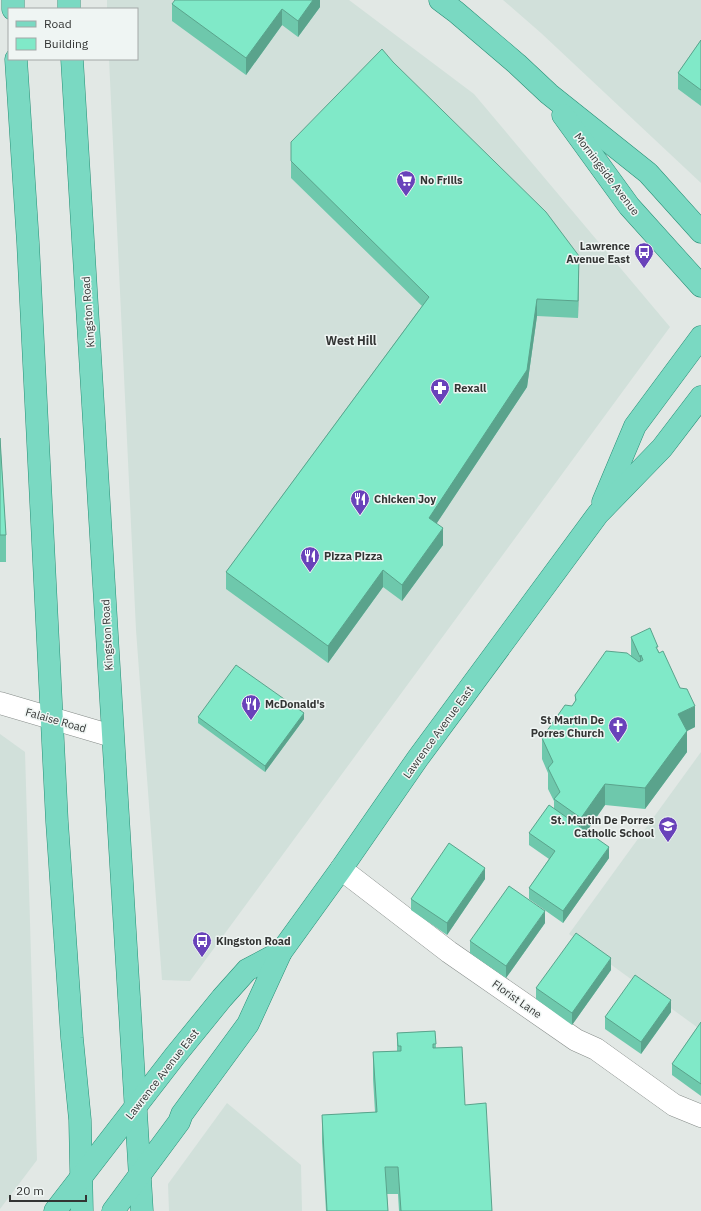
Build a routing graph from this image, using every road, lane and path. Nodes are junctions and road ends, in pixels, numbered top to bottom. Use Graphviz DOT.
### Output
graph roads {
  1 [pos="440,0"];
  2 [pos="16,60"];
  3 [pos="72,60"];
  4 [pos="549,94"];
  5 [pos="701,232"];
  6 [pos="701,286"];
  7 [pos="701,338"];
  8 [pos="701,397"];
  9 [pos="598,514"];
  10 [pos="0,703"];
  11 [pos="53,719"];
  12 [pos="112,736"];
  13 [pos="341,869"];
  14 [pos="281,952"];
  15 [pos="136,1108"];
  16 [pos="701,1116"];
  17 [pos="139,1174"];
  18 [pos="81,1177"];
  19 [pos="55,1211"];
  20 [pos="82,1211"];
  21 [pos="113,1211"];
  22 [pos="142,1211"];
  1 -- 4 [label="main road, Morningside Avenue"];
  2 -- 11 [label="main road"];
  3 -- 12 [label="main road, Kingston Road"];
  4 -- 5 [label="main road, Morningside Avenue"];
  4 -- 6 [label="main road, Morningside Avenue"];
  7 -- 9 [label="main road, Lawrence Avenue East"];
  8 -- 9 [label="main road, Lawrence Avenue East"];
  9 -- 13 [label="main road, Lawrence Avenue East"];
  10 -- 11 [label="street, Falaise Road"];
  11 -- 12 [label="street, Falaise Road"];
  11 -- 18 [label="main road"];
  12 -- 15 [label="main road, Kingston Road"];
  13 -- 14 [label="main road, Lawrence Avenue East"];
  13 -- 16 [label="street, Florist Lane"];
  14 -- 15 [label="main road, Lawrence Avenue East"];
  14 -- 17 [label="main road, Lawrence Avenue East"];
  15 -- 17 [label="main road, Kingston Road"];
  15 -- 18 [label="main road, Lawrence Avenue East"];
  17 -- 21 [label="main road, Lawrence Avenue East"];
  17 -- 22 [label="main road, Kingston Road"];
  18 -- 19 [label="main road, Lawrence Avenue East"];
  18 -- 20 [label="main road"];
}
